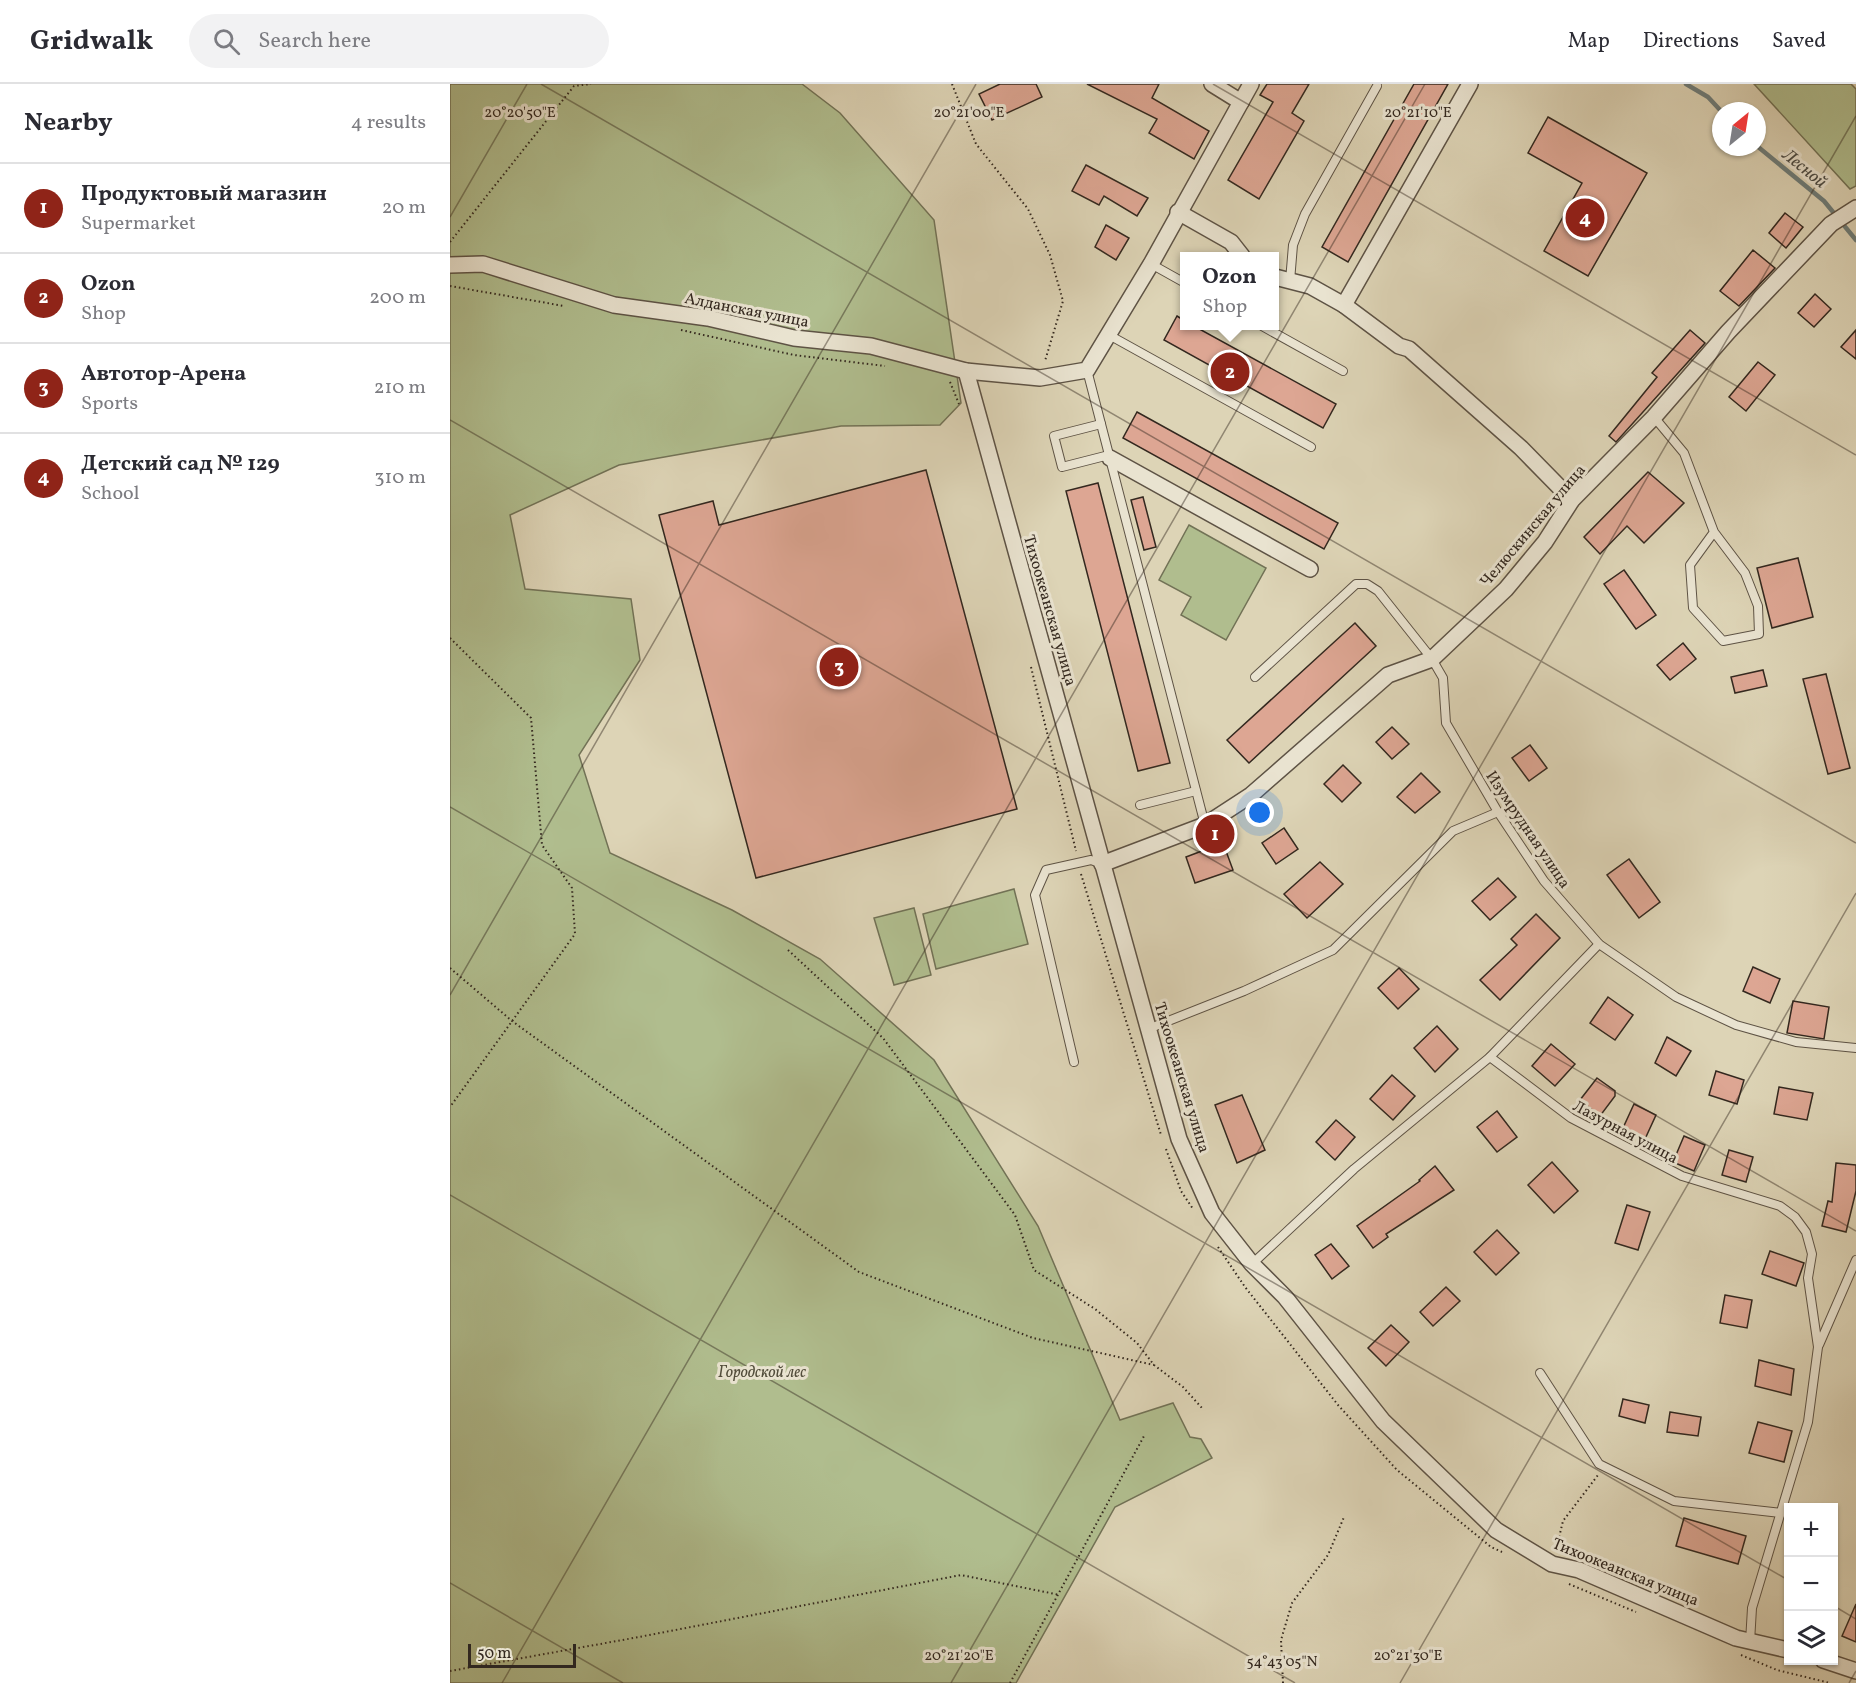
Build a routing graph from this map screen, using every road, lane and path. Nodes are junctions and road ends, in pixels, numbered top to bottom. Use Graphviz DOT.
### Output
graph roads {
  1 [pos="591,84"];
  2 [pos="952,84"];
  3 [pos="1212,84"];
  4 [pos="1251,84"];
  5 [pos="1470,84"];
  6 [pos="1377,86"];
  7 [pos="1241,102"];
  8 [pos="1856,208"];
  9 [pos="1178,213"];
  10 [pos="450,242"];
  11 [pos="1239,252"];
  12 [pos="1151,264"];
  13 [pos="450,265"];
  14 [pos="1279,278"];
  15 [pos="1180,280"];
  16 [pos="1290,282"];
  17 [pos="1344,305"];
  18 [pos="1269,330"];
  19 [pos="1109,335"];
  20 [pos="1087,370"];
  21 [pos="966,371"];
  22 [pos="1343,371"];
  23 [pos="1040,378"];
  24 [pos="1654,417"];
  25 [pos="1101,424"];
  26 [pos="1311,447"];
  27 [pos="1110,456"];
  28 [pos="1572,500"];
  29 [pos="1714,532"];
  30 [pos="1310,569"];
  31 [pos="450,638"];
  32 [pos="1432,659"];
  33 [pos="1255,677"];
  34 [pos="1196,791"];
  35 [pos="1140,805"];
  36 [pos="1498,812"];
  37 [pos="1205,825"];
  38 [pos="1102,864"];
  39 [pos="1599,944"];
  40 [pos="788,950"];
  41 [pos="450,968"];
  42 [pos="512,1021"];
  43 [pos="1148,1029"];
  44 [pos="1856,1048"];
  45 [pos="1490,1057"];
  46 [pos="1074,1062"];
  47 [pos="450,1107"];
  48 [pos="1856,1260"];
  49 [pos="1252,1264"];
  50 [pos="1818,1347"];
  51 [pos="1154,1365"];
  52 [pos="1540,1373"];
  53 [pos="1202,1408"];
  54 [pos="1144,1436"];
  55 [pos="1599,1464"];
  56 [pos="1781,1512"];
  57 [pos="1344,1517"];
  58 [pos="1552,1564"];
  59 [pos="1060,1595"];
  60 [pos="1750,1642"];
  61 [pos="1784,1649"];
  62 [pos="1838,1665"];
  63 [pos="450,1671"];
  64 [pos="1856,1671"];
  65 [pos="1010,1683"];
  66 [pos="1284,1683"];
  1 -- 10 [label="path"];
  2 -- 23 [label="path"];
  3 -- 7 [label="street"];
  4 -- 7 [label="street"];
  5 -- 17 [label="street"];
  6 -- 16 [label="lane"];
  7 -- 9 [label="street"];
  8 -- 24 [label="street, Челюскинская улица"];
  9 -- 11 [label="street"];
  9 -- 12 [label="street"];
  12 -- 15 [label="lane"];
  12 -- 19 [label="street"];
  13 -- 21 [label="street, Алданская улица"];
  14 -- 16 [label="street"];
  16 -- 17 [label="street"];
  17 -- 28 [label="street"];
  18 -- 22 [label="lane"];
  19 -- 20 [label="street"];
  19 -- 26 [label="lane"];
  20 -- 23 [label="street, Алданская улица"];
  20 -- 25 [label="lane"];
  21 -- 23 [label="street, Алданская улица"];
  21 -- 38 [label="street, Тихоокеанская улица"];
  24 -- 28 [label="street, Челюскинская улица"];
  24 -- 29 [label="lane"];
  25 -- 27 [label="lane"];
  25 -- 27 [label="lane"];
  27 -- 30 [label="street"];
  27 -- 34 [label="lane"];
  28 -- 32 [label="street, Челюскинская улица"];
  29 -- 29 [label="lane"];
  31 -- 42 [label="path"];
  32 -- 33 [label="lane, Изумрудная улица"];
  32 -- 36 [label="lane, Изумрудная улица"];
  32 -- 37 [label="street, Челюскинская улица"];
  34 -- 35 [label="lane"];
  34 -- 37 [label="lane"];
  36 -- 39 [label="lane, Изумрудная улица"];
  36 -- 43 [label="lane"];
  37 -- 38 [label="street, Челюскинская улица"];
  38 -- 43 [label="street, Тихоокеанская улица"];
  38 -- 46 [label="lane"];
  39 -- 44 [label="lane, Изумрудная улица"];
  39 -- 45 [label="lane"];
  40 -- 51 [label="path"];
  41 -- 42 [label="path"];
  42 -- 47 [label="path"];
  42 -- 51 [label="path"];
  43 -- 49 [label="street, Тихоокеанская улица"];
  45 -- 49 [label="lane"];
  45 -- 50 [label="lane, Лазурная улица"];
  48 -- 50 [label="lane"];
  49 -- 58 [label="street, Тихоокеанская улица"];
  50 -- 56 [label="lane"];
  51 -- 53 [label="path"];
  52 -- 55 [label="lane"];
  54 -- 59 [label="path"];
  55 -- 56 [label="lane"];
  55 -- 58 [label="path"];
  56 -- 60 [label="lane"];
  57 -- 66 [label="path"];
  58 -- 60 [label="street, Тихоокеанская улица"];
  59 -- 63 [label="path"];
  59 -- 65 [label="path"];
  60 -- 61 [label="street, Тихоокеанская улица"];
  62 -- 64 [label="street"];
}
